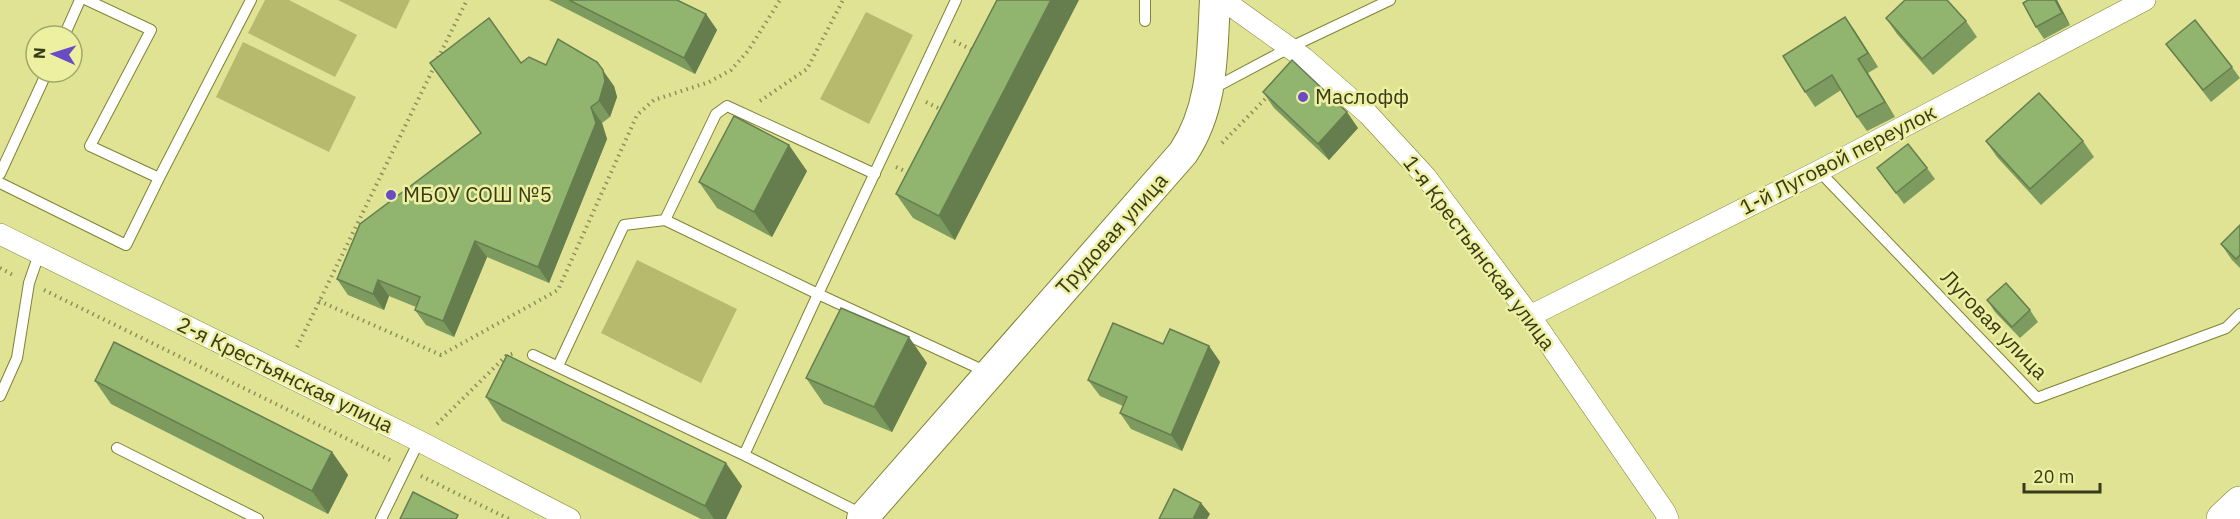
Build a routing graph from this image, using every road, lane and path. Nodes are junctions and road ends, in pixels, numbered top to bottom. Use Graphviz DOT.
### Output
graph roads {
  1 [pos="80,0"];
  2 [pos="87,0"];
  3 [pos="251,0"];
  4 [pos="467,0"];
  5 [pos="780,0"];
  6 [pos="843,0"];
  7 [pos="956,0"];
  8 [pos="1145,0"];
  9 [pos="1215,0"];
  10 [pos="1223,0"];
  11 [pos="1390,0"];
  12 [pos="2145,0"];
  13 [pos="1145,21"];
  14 [pos="69,24"];
  15 [pos="941,34"];
  16 [pos="1291,47"];
  17 [pos="983,56"];
  18 [pos="41,84"];
  19 [pos="1208,90"];
  20 [pos="912,94"];
  21 [pos="759,101"];
  22 [pos="953,116"];
  23 [pos="882,159"];
  24 [pos="1819,171"];
  25 [pos="0,174"];
  26 [pos="875,174"];
  27 [pos="159,178"];
  28 [pos="920,180"];
  29 [pos="0,183"];
  30 [pos="665,220"];
  31 [pos="0,234"];
  32 [pos="39,254"];
  33 [pos="0,268"];
  34 [pos="29,283"];
  35 [pos="818,294"];
  36 [pos="319,301"];
  37 [pos="2240,314"];
  38 [pos="1530,316"];
  39 [pos="297,347"];
  40 [pos="533,355"];
  41 [pos="558,366"];
  42 [pos="989,373"];
  43 [pos="0,396"];
  44 [pos="419,441"];
  45 [pos="117,448"];
  46 [pos="744,454"];
  47 [pos="405,468"];
  48 [pos="2240,503"];
  49 [pos="864,517"];
  50 [pos="258,519"];
  51 [pos="381,519"];
  52 [pos="509,519"];
  53 [pos="570,519"];
  54 [pos="1668,519"];
  55 [pos="2223,519"];
  1 -- 14 [label="lane"];
  2 -- 27 [label="lane"];
  3 -- 27 [label="lane"];
  4 -- 36 [label="path"];
  5 -- 36 [label="path"];
  6 -- 21 [label="path"];
  7 -- 15 [label="lane"];
  8 -- 13 [label="lane"];
  9 -- 19 [label="main road, Трудовая улица"];
  10 -- 16 [label="street, 1-я Крестьянская улица"];
  11 -- 16 [label="lane"];
  12 -- 24 [label="street, 1-й Луговой переулок"];
  15 -- 17 [label="path"];
  15 -- 20 [label="lane"];
  16 -- 19 [label="lane"];
  16 -- 38 [label="street, 1-я Крестьянская улица"];
  18 -- 25 [label="lane"];
  19 -- 42 [label="main road, Трудовая улица"];
  20 -- 22 [label="path"];
  20 -- 23 [label="lane"];
  23 -- 26 [label="lane"];
  23 -- 28 [label="path"];
  24 -- 37 [label="lane, Луговая улица"];
  24 -- 38 [label="street, 1-й Луговой переулок"];
  26 -- 30 [label="lane"];
  26 -- 35 [label="lane"];
  27 -- 29 [label="lane"];
  30 -- 35 [label="lane"];
  30 -- 41 [label="lane"];
  31 -- 32 [label="street, 2-я Крестьянская улица"];
  32 -- 34 [label="lane"];
  32 -- 44 [label="street, 2-я Крестьянская улица"];
  33 -- 34 [label="path"];
  34 -- 43 [label="lane"];
  34 -- 47 [label="path"];
  35 -- 42 [label="lane"];
  35 -- 46 [label="lane"];
  36 -- 39 [label="path"];
  38 -- 54 [label="street, 1-я Крестьянская улица"];
  40 -- 41 [label="lane"];
  40 -- 44 [label="path"];
  41 -- 46 [label="lane"];
  42 -- 49 [label="main road, Трудовая улица"];
  44 -- 47 [label="lane"];
  44 -- 53 [label="street, 2-я Крестьянская улица"];
  45 -- 50 [label="lane"];
  46 -- 49 [label="lane"];
  47 -- 51 [label="lane"];
  47 -- 52 [label="path"];
  48 -- 55 [label="highway"];
}
